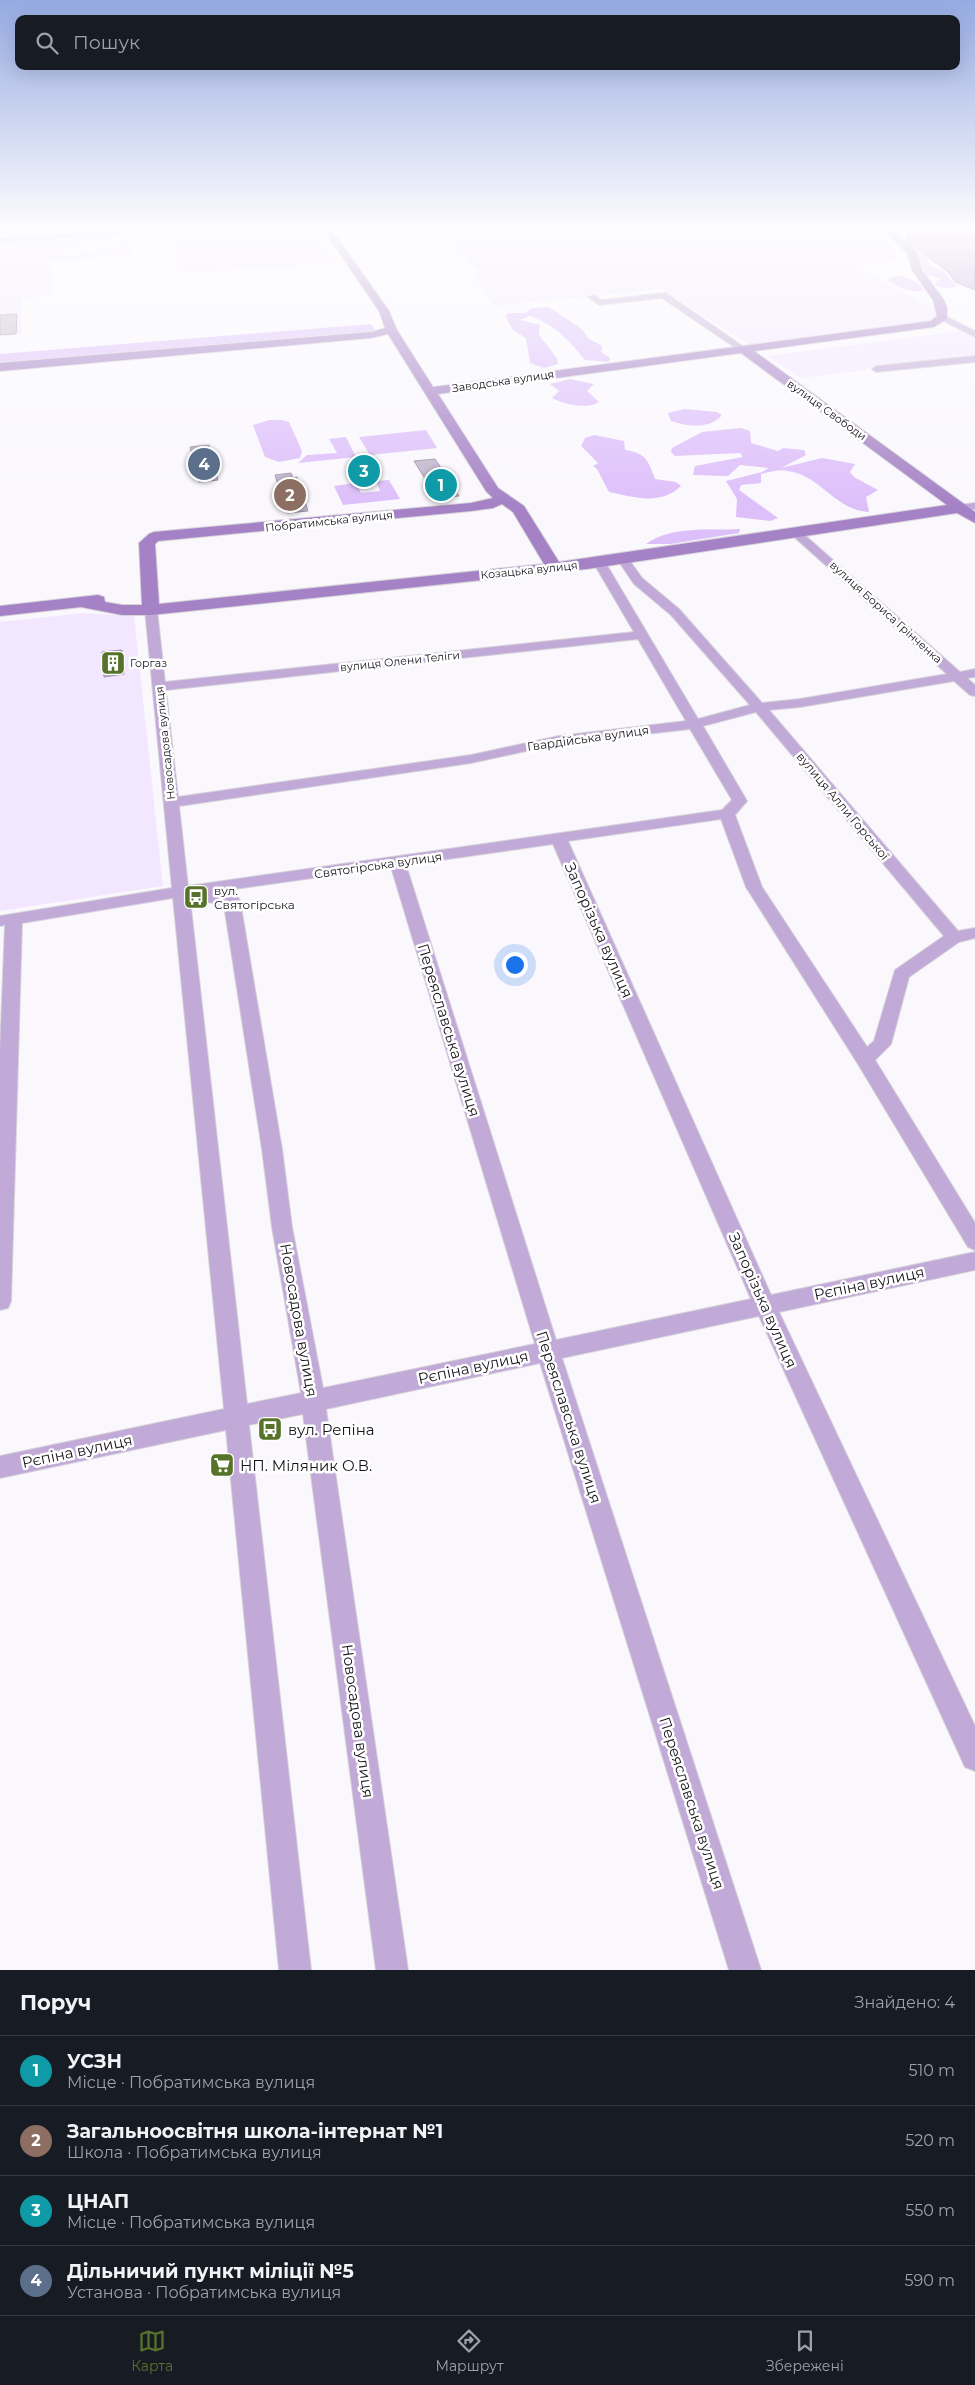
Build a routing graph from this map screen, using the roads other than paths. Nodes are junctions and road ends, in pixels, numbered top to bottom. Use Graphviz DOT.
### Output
graph roads {
  1 [pos="388,321"];
  2 [pos="393,321"];
  3 [pos="701,321"];
  4 [pos="938,321"];
  5 [pos="950,321"];
  6 [pos="354,324"];
  7 [pos="391,330"];
  8 [pos="975,334"];
  9 [pos="192,337"];
  10 [pos="743,349"];
  11 [pos="196,350"];
  12 [pos="975,359"];
  13 [pos="0,367"];
  14 [pos="876,370"];
  15 [pos="430,391"];
  16 [pos="502,498"];
  17 [pos="975,506"];
  18 [pos="959,508"];
  19 [pos="975,519"];
  20 [pos="796,532"];
  21 [pos="154,537"];
  22 [pos="623,559"];
  23 [pos="599,562"];
  24 [pos="554,568"];
  25 [pos="151,602"];
  26 [pos="0,611"];
  27 [pos="642,635"];
  28 [pos="975,674"];
  29 [pos="958,676"];
  30 [pos="159,687"];
  31 [pos="975,692"];
  32 [pos="759,707"];
  33 [pos="694,724"];
  34 [pos="171,803"];
  35 [pos="727,814"];
  36 [pos="559,839"];
  37 [pos="397,862"];
  38 [pos="181,892"];
  39 [pos="7,920"];
  40 [pos="975,932"];
  41 [pos="954,937"];
  42 [pos="865,1059"];
  43 [pos="975,1241"];
  44 [pos="975,1261"];
  45 [pos="0,1301"];
  46 [pos="765,1305"];
  47 [pos="548,1351"];
  48 [pos="313,1401"];
  49 [pos="236,1417"];
  50 [pos="0,1467"];
  51 [pos="975,1757"];
  52 [pos="295,1970"];
  53 [pos="392,1970"];
  54 [pos="745,1970"];
  1 -- 7 [label="street"];
  2 -- 7 [label="street"];
  3 -- 10 [label="street, вулиця Свободи"];
  4 -- 10 [label="street, Заводська вулиця"];
  5 -- 8 [label="street"];
  6 -- 7 [label="street"];
  7 -- 11 [label="street"];
  7 -- 15 [label="street"];
  9 -- 11 [label="street"];
  10 -- 15 [label="street, Заводська вулиця"];
  10 -- 18 [label="street, вулиця Свободи"];
  11 -- 13 [label="street"];
  12 -- 14 [label="street"];
  15 -- 16 [label="street"];
  16 -- 21 [label="street, Побратимська вулиця"];
  16 -- 24 [label="street"];
  17 -- 18 [label="street, Козацька вулиця"];
  18 -- 19 [label="street, вулиця Свободи"];
  18 -- 20 [label="street, Козацька вулиця"];
  20 -- 22 [label="street, Козацька вулиця"];
  20 -- 29 [label="street, вулиця Бориса Грінченка"];
  21 -- 25 [label="street, Новосадова вулиця"];
  22 -- 23 [label="street, Козацька вулиця"];
  22 -- 32 [label="street, вулиця Алли Горської"];
  23 -- 24 [label="street, Козацька вулиця"];
  23 -- 27 [label="street"];
  24 -- 25 [label="street, Козацька вулиця"];
  25 -- 26 [label="street, Козацька вулиця"];
  25 -- 30 [label="street, Новосадова вулиця"];
  27 -- 30 [label="street, вулиця Олени Теліги"];
  27 -- 33 [label="street"];
  28 -- 29 [label="street, Гвардійська вулиця"];
  29 -- 31 [label="street, вулиця Бориса Грінченка"];
  29 -- 32 [label="street, Гвардійська вулиця"];
  30 -- 34 [label="street, Новосадова вулиця"];
  32 -- 33 [label="street, Гвардійська вулиця"];
  32 -- 41 [label="street, вулиця Алли Горської"];
  33 -- 34 [label="street, Гвардійська вулиця"];
  33 -- 35 [label="street"];
  34 -- 38 [label="street, Новосадова вулиця"];
  35 -- 36 [label="street, Святогірська вулиця"];
  35 -- 42 [label="street"];
  36 -- 37 [label="street, Святогірська вулиця"];
  36 -- 46 [label="street, Запорізька вулиця"];
  37 -- 38 [label="street, Святогірська вулиця"];
  37 -- 47 [label="street, Переяславська вулиця"];
  38 -- 39 [label="street, Святогірська вулиця"];
  38 -- 48 [label="street, Новосадова вулиця"];
  38 -- 49 [label="street, Новосадова вулиця"];
  39 -- 45 [label="street"];
  40 -- 41 [label="street"];
  41 -- 42 [label="street"];
  42 -- 43 [label="street"];
  44 -- 46 [label="street, Рєпіна вулиця"];
  46 -- 47 [label="street, Рєпіна вулиця"];
  46 -- 51 [label="street, Запорізька вулиця"];
  47 -- 48 [label="street, Рєпіна вулиця"];
  47 -- 54 [label="street, Переяславська вулиця"];
  48 -- 49 [label="street, Рєпіна вулиця"];
  48 -- 53 [label="street, Новосадова вулиця"];
  49 -- 50 [label="street, Рєпіна вулиця"];
  49 -- 52 [label="street, Новосадова вулиця"];
}
